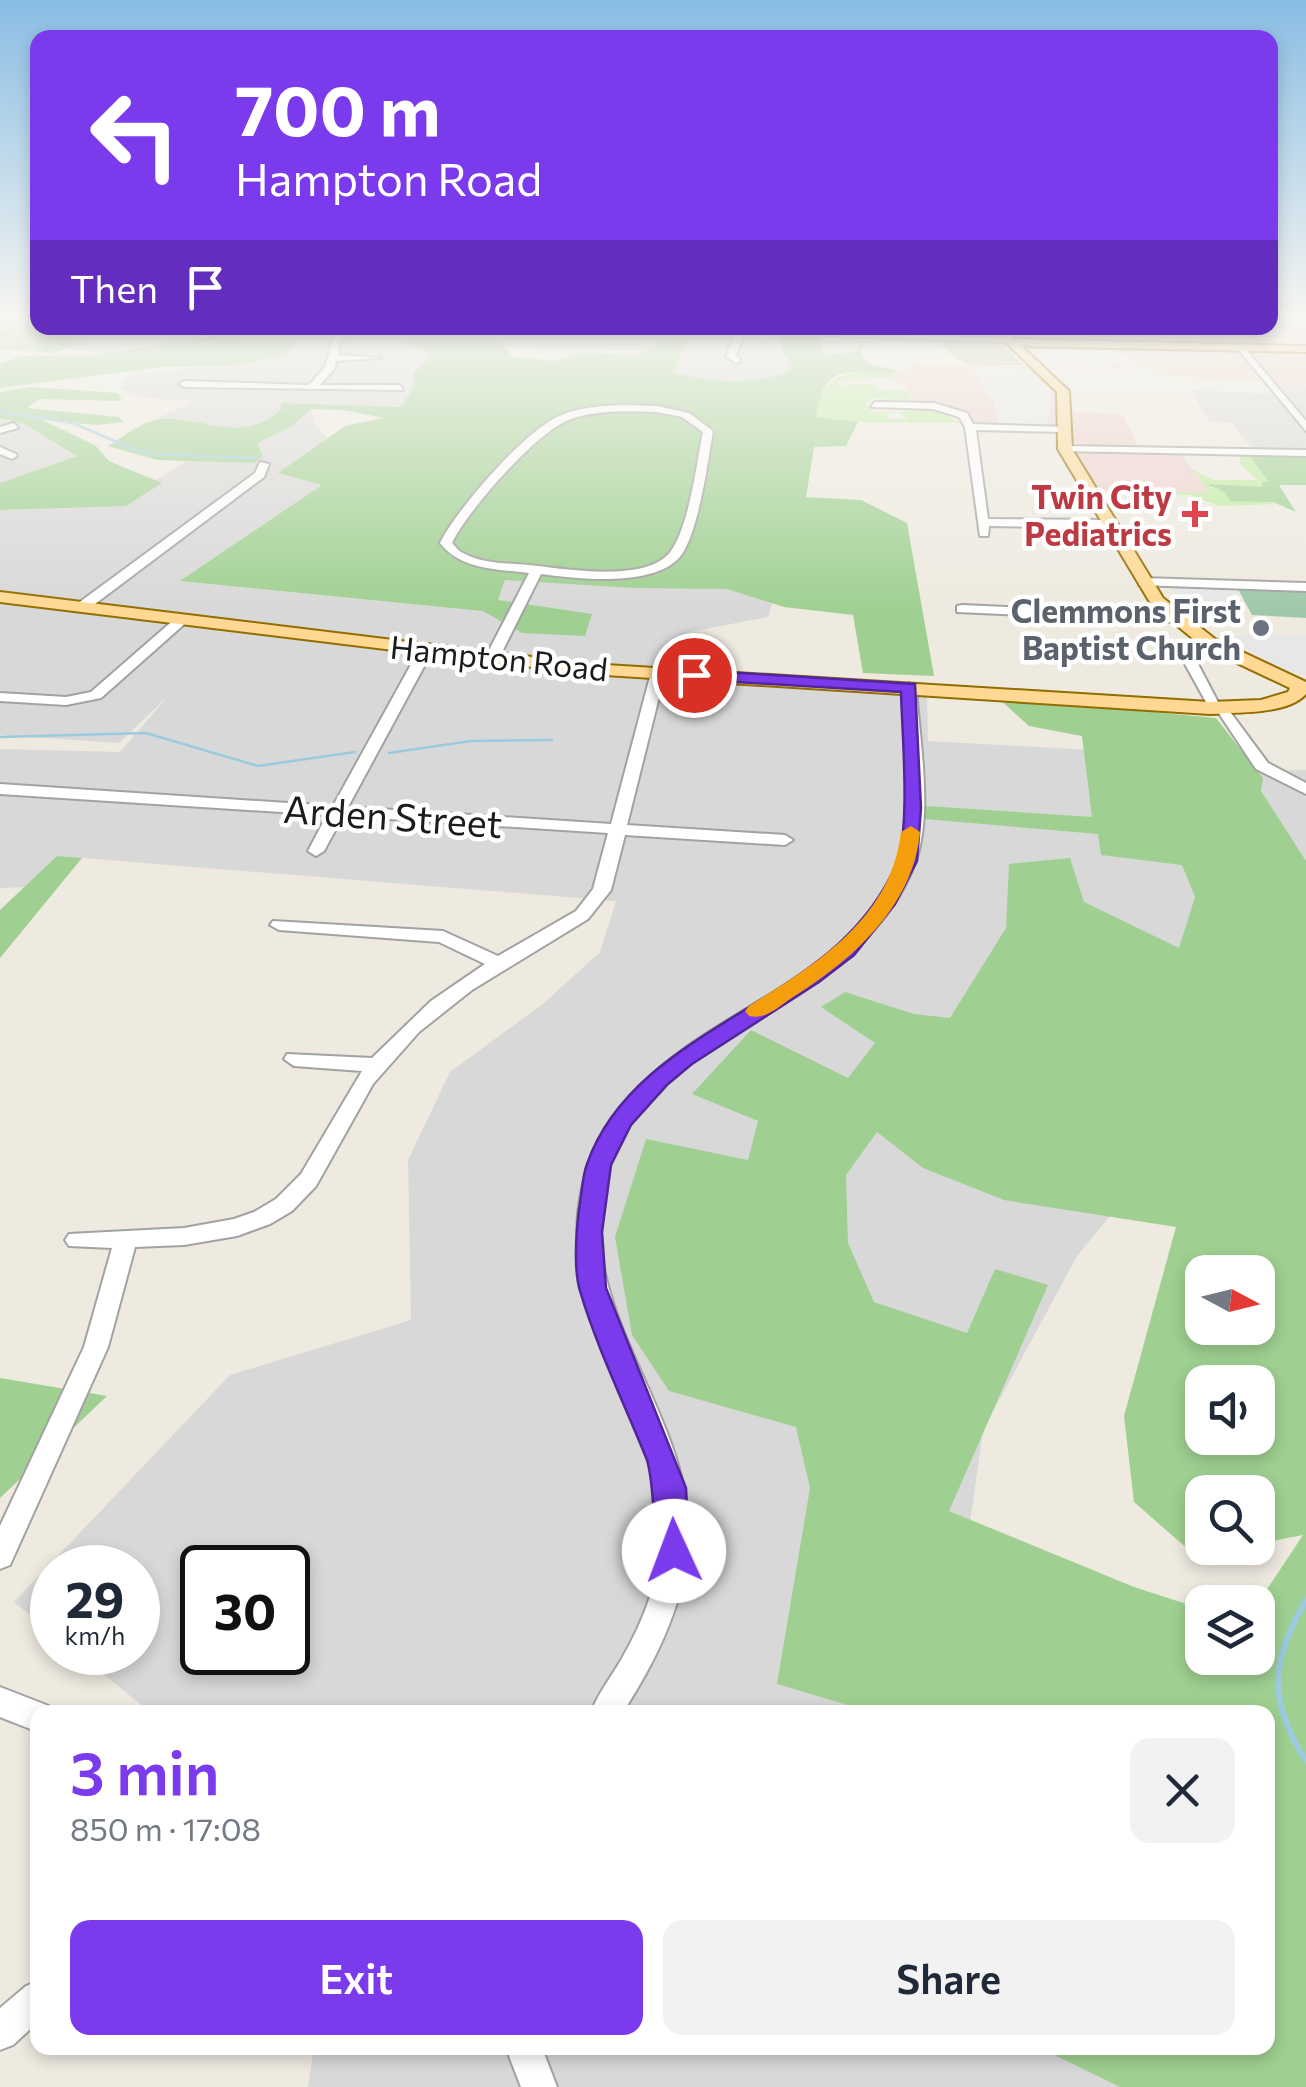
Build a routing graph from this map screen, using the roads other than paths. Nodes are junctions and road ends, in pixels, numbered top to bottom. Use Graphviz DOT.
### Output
graph roads {
  1 [pos="577,416"];
  2 [pos="685,416"];
  3 [pos="964,416"];
  4 [pos="1063,416"];
  5 [pos="14,426"];
  6 [pos="970,427"];
  7 [pos="1062,429"];
  8 [pos="0,430"];
  9 [pos="1065,448"];
  10 [pos="0,450"];
  11 [pos="1306,453"];
  12 [pos="12,456"];
  13 [pos="264,464"];
  14 [pos="1108,524"];
  15 [pos="538,569"];
  16 [pos="1143,582"];
  17 [pos="1306,587"];
  18 [pos="0,597"];
  19 [pos="82,607"];
  20 [pos="962,609"];
  21 [pos="1174,618"];
  22 [pos="182,620"];
  23 [pos="1182,646"];
  24 [pos="426,650"];
  25 [pos="492,658"];
  26 [pos="658,673"];
  27 [pos="910,687"];
  28 [pos="1303,687"];
  29 [pos="0,697"];
  30 [pos="1216,705"];
  31 [pos="0,788"];
  32 [pos="1306,789"];
  33 [pos="337,812"];
  34 [pos="619,830"];
  35 [pos="785,840"];
  36 [pos="316,852"];
  37 [pos="279,925"];
  38 [pos="498,963"];
  39 [pos="294,1059"];
  40 [pos="376,1065"];
  41 [pos="126,1238"];
  42 [pos="76,1240"];
  43 [pos="0,1556"];
  44 [pos="0,1702"];
  45 [pos="610,1705"];
  46 [pos="30,1714"];
  47 [pos="30,2005"];
  48 [pos="0,2032"];
  49 [pos="527,2055"];
  50 [pos="539,2087"];
  1 -- 15 [label="street"];
  2 -- 15 [label="street"];
  3 -- 6 [label="street"];
  4 -- 7 [label="main road"];
  5 -- 8 [label="street"];
  6 -- 7 [label="street"];
  6 -- 14 [label="street"];
  7 -- 9 [label="main road"];
  9 -- 11 [label="street"];
  9 -- 14 [label="main road"];
  10 -- 12 [label="street"];
  13 -- 19 [label="street"];
  14 -- 16 [label="main road"];
  15 -- 25 [label="street"];
  16 -- 17 [label="street"];
  16 -- 21 [label="main road"];
  18 -- 19 [label="main road, Hampton Road"];
  19 -- 22 [label="main road, Hampton Road"];
  20 -- 21 [label="street"];
  21 -- 28 [label="main road"];
  22 -- 24 [label="main road, Hampton Road"];
  22 -- 29 [label="street"];
  23 -- 30 [label="street"];
  24 -- 25 [label="main road, Hampton Road"];
  24 -- 33 [label="street"];
  25 -- 26 [label="main road, Hampton Road"];
  26 -- 27 [label="main road, Hampton Road"];
  26 -- 34 [label="street"];
  27 -- 30 [label="main road, Hampton Road"];
  27 -- 45 [label="street"];
  28 -- 30 [label="main road, Hampton Road"];
  30 -- 32 [label="street"];
  31 -- 33 [label="street, Arden Street"];
  33 -- 34 [label="street, Arden Street"];
  33 -- 36 [label="street"];
  34 -- 35 [label="street, Arden Street"];
  34 -- 38 [label="street"];
  37 -- 38 [label="street"];
  38 -- 40 [label="street"];
  39 -- 40 [label="street"];
  40 -- 41 [label="street"];
  41 -- 42 [label="street"];
  41 -- 43 [label="street"];
  44 -- 46 [label="street"];
  47 -- 48 [label="street"];
  49 -- 50 [label="street"];
}
